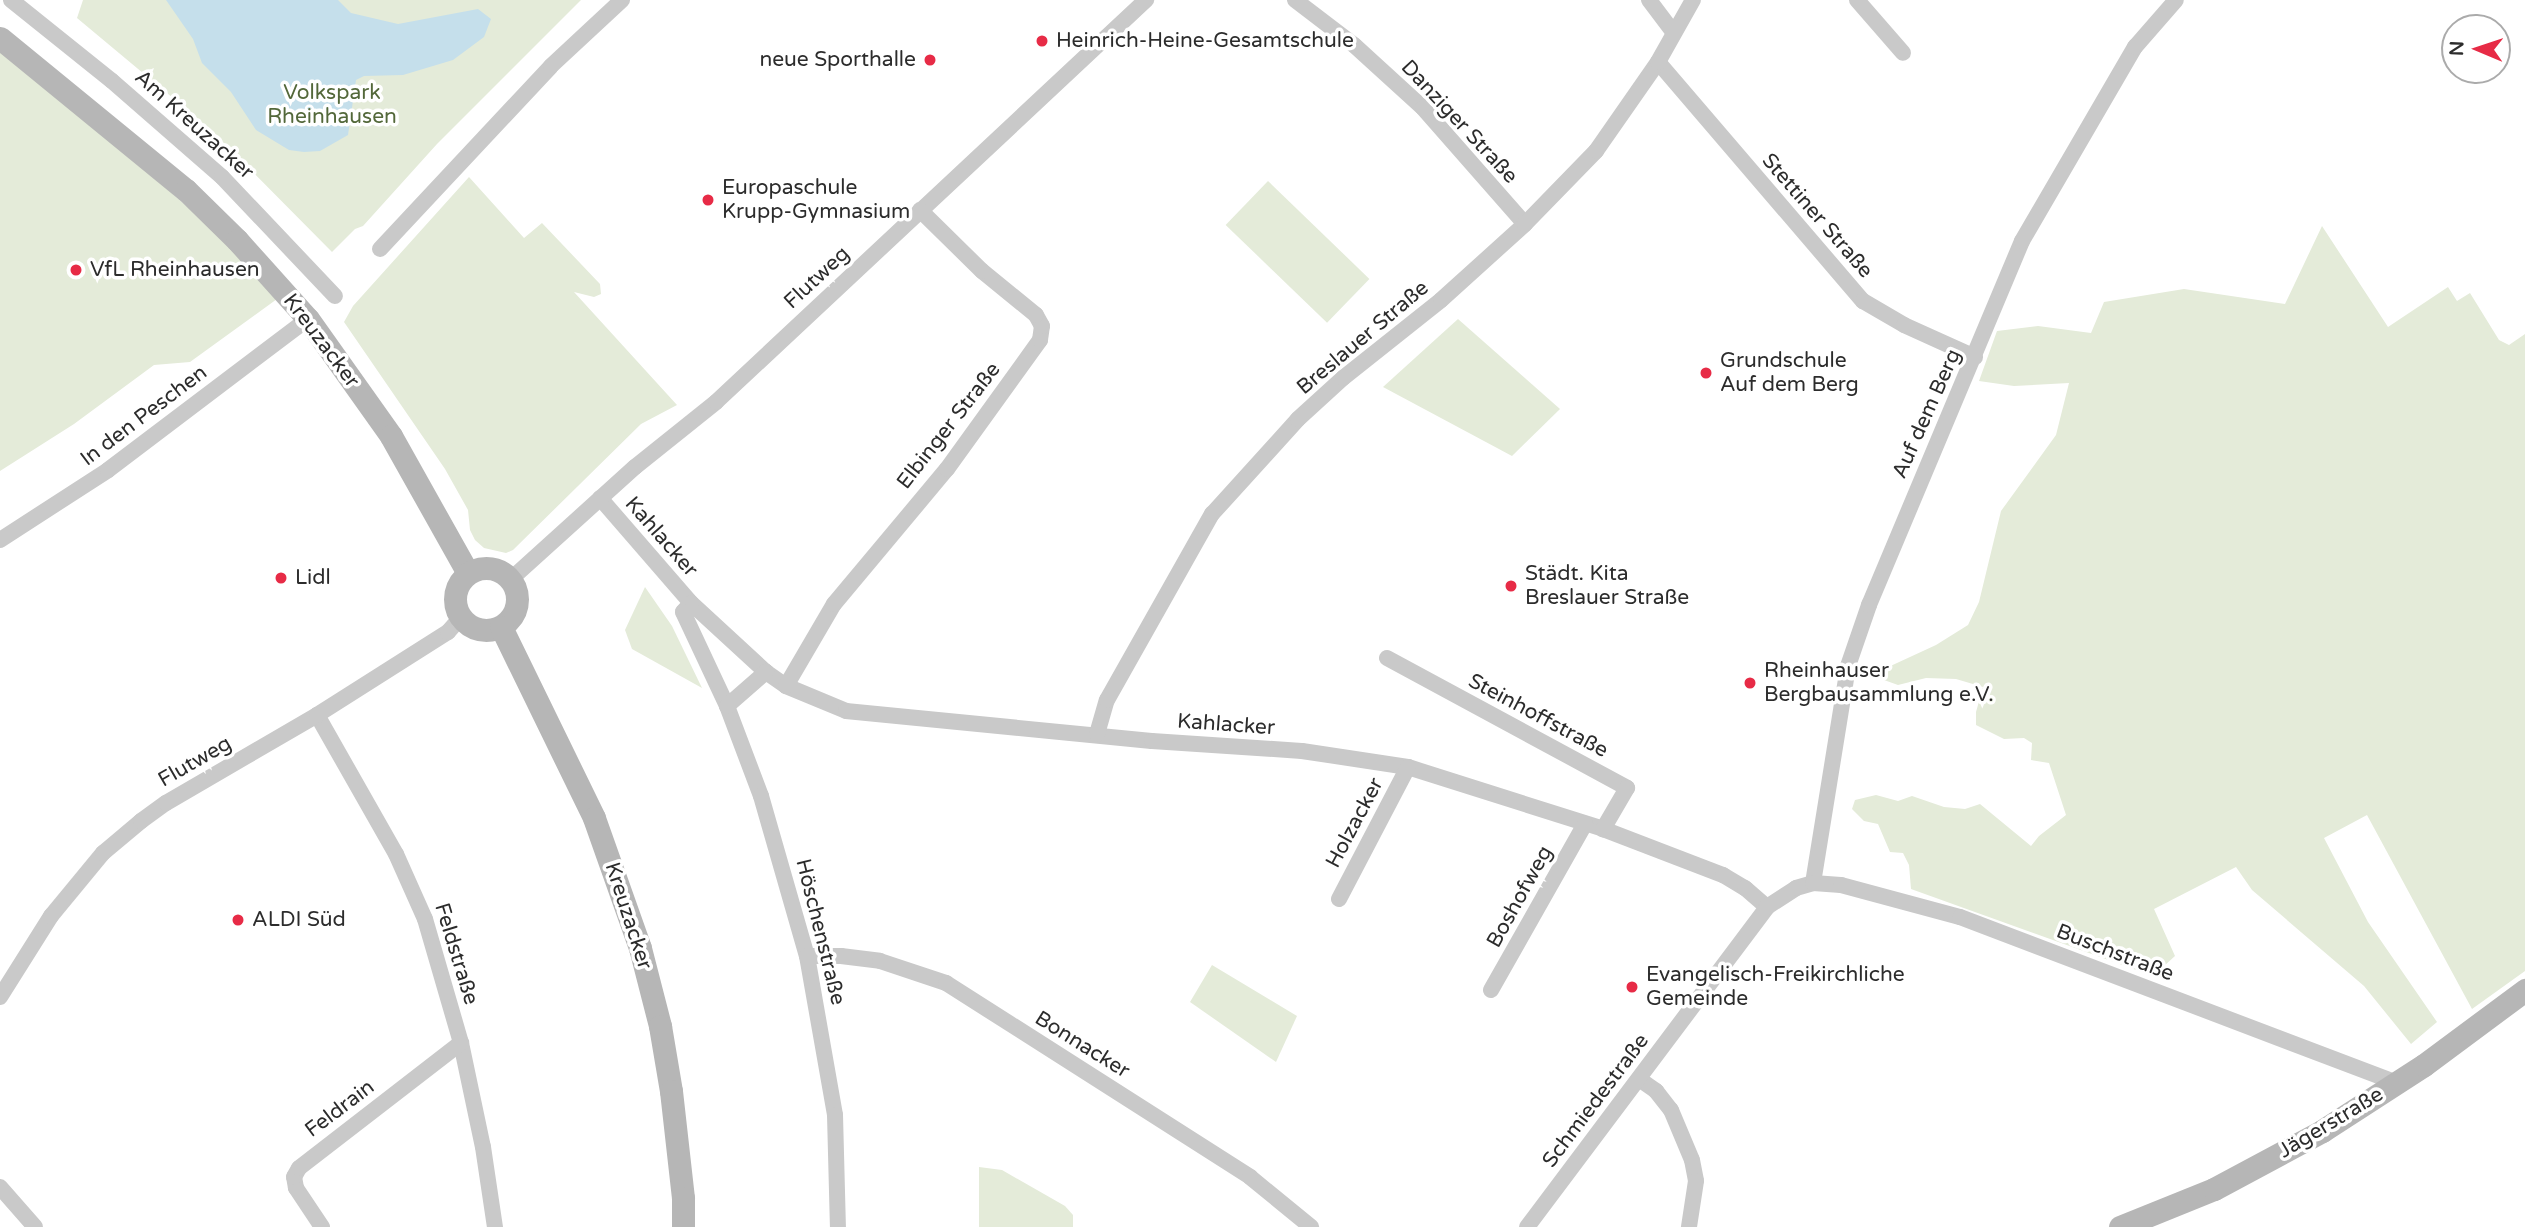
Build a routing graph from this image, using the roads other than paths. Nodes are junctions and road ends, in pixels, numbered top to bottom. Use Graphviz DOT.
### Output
graph roads {
  1 [pos="11,0"];
  2 [pos="622,0"];
  3 [pos="1146,0"];
  4 [pos="1295,0"];
  5 [pos="1649,0"];
  6 [pos="1693,0"];
  7 [pos="1857,0"];
  8 [pos="2173,1"];
  9 [pos="1674,33"];
  10 [pos="0,37"];
  11 [pos="1903,53"];
  12 [pos="1658,62"];
  13 [pos="920,210"];
  14 [pos="1524,225"];
  15 [pos="380,249"];
  16 [pos="335,296"];
  17 [pos="308,319"];
  18 [pos="1975,357"];
  19 [pos="600,498"];
  20 [pos="0,540"];
  21 [pos="468,573"];
  22 [pos="510,579"];
  23 [pos="691,603"];
  24 [pos="460,618"];
  25 [pos="501,627"];
  26 [pos="1387,658"];
  27 [pos="766,672"];
  28 [pos="786,686"];
  29 [pos="727,706"];
  30 [pos="317,715"];
  31 [pos="1097,734"];
  32 [pos="1408,767"];
  33 [pos="1585,824"];
  34 [pos="1603,829"];
  35 [pos="1813,883"];
  36 [pos="1339,899"];
  37 [pos="1767,907"];
  38 [pos="807,956"];
  39 [pos="2525,989"];
  40 [pos="1491,990"];
  41 [pos="0,997"];
  42 [pos="461,1043"];
  43 [pos="1639,1079"];
  44 [pos="2397,1083"];
  45 [pos="0,1187"];
  46 [pos="35,1227"];
  47 [pos="322,1227"];
  48 [pos="495,1227"];
  49 [pos="683,1227"];
  50 [pos="838,1227"];
  51 [pos="1311,1227"];
  52 [pos="1527,1227"];
  53 [pos="1689,1227"];
  54 [pos="2120,1227"];
  1 -- 16 [label="street, Am Kreuzacker"];
  2 -- 15 [label="street"];
  3 -- 13 [label="street, Flutweg"];
  4 -- 14 [label="street, Danziger Straße"];
  5 -- 9 [label="street"];
  6 -- 9 [label="street, Breslauer Straße"];
  7 -- 11 [label="street"];
  8 -- 18 [label="street, Auf dem Berg"];
  9 -- 12 [label="street, Breslauer Straße"];
  10 -- 17 [label="street, Kreuzacker"];
  12 -- 14 [label="street, Breslauer Straße"];
  12 -- 18 [label="street, Stettiner Straße"];
  13 -- 19 [label="street, Flutweg"];
  13 -- 28 [label="street, Elbinger Straße"];
  14 -- 31 [label="street, Breslauer Straße"];
  17 -- 20 [label="street, In den Peschen"];
  17 -- 21 [label="street, Kreuzacker"];
  18 -- 35 [label="street, Auf dem Berg"];
  19 -- 22 [label="street, Flutweg"];
  19 -- 23 [label="street, Kahlacker"];
  21 -- 22 [label="street"];
  21 -- 24 [label="street"];
  22 -- 25 [label="street"];
  23 -- 27 [label="street, Kahlacker"];
  23 -- 29 [label="street, Kahlacker"];
  24 -- 25 [label="street"];
  24 -- 30 [label="street, Flutweg"];
  25 -- 49 [label="street, Kreuzacker"];
  26 -- 34 [label="street, Steinhoffstraße"];
  27 -- 28 [label="street, Kahlacker"];
  27 -- 29 [label="street"];
  28 -- 31 [label="street, Kahlacker"];
  29 -- 38 [label="street, Höschenstraße"];
  30 -- 41 [label="street, Flutweg"];
  30 -- 42 [label="street, Feldstraße"];
  31 -- 32 [label="street, Kahlacker"];
  32 -- 33 [label="street, Kahlacker"];
  32 -- 36 [label="street, Holzacker"];
  33 -- 34 [label="street, Kahlacker"];
  33 -- 40 [label="street, Boshofweg"];
  34 -- 37 [label="street, Kahlacker"];
  35 -- 37 [label="street, Schmiedestraße"];
  35 -- 44 [label="street, Buschstraße"];
  37 -- 43 [label="street, Schmiedestraße"];
  38 -- 50 [label="street, Höschenstraße"];
  38 -- 51 [label="street, Bonnacker"];
  39 -- 44 [label="street, Jägerstraße"];
  42 -- 47 [label="street, Feldrain"];
  42 -- 48 [label="street, Feldstraße"];
  43 -- 52 [label="street, Schmiedestraße"];
  43 -- 53 [label="street"];
  44 -- 54 [label="street, Jägerstraße"];
  45 -- 46 [label="street"];
}
